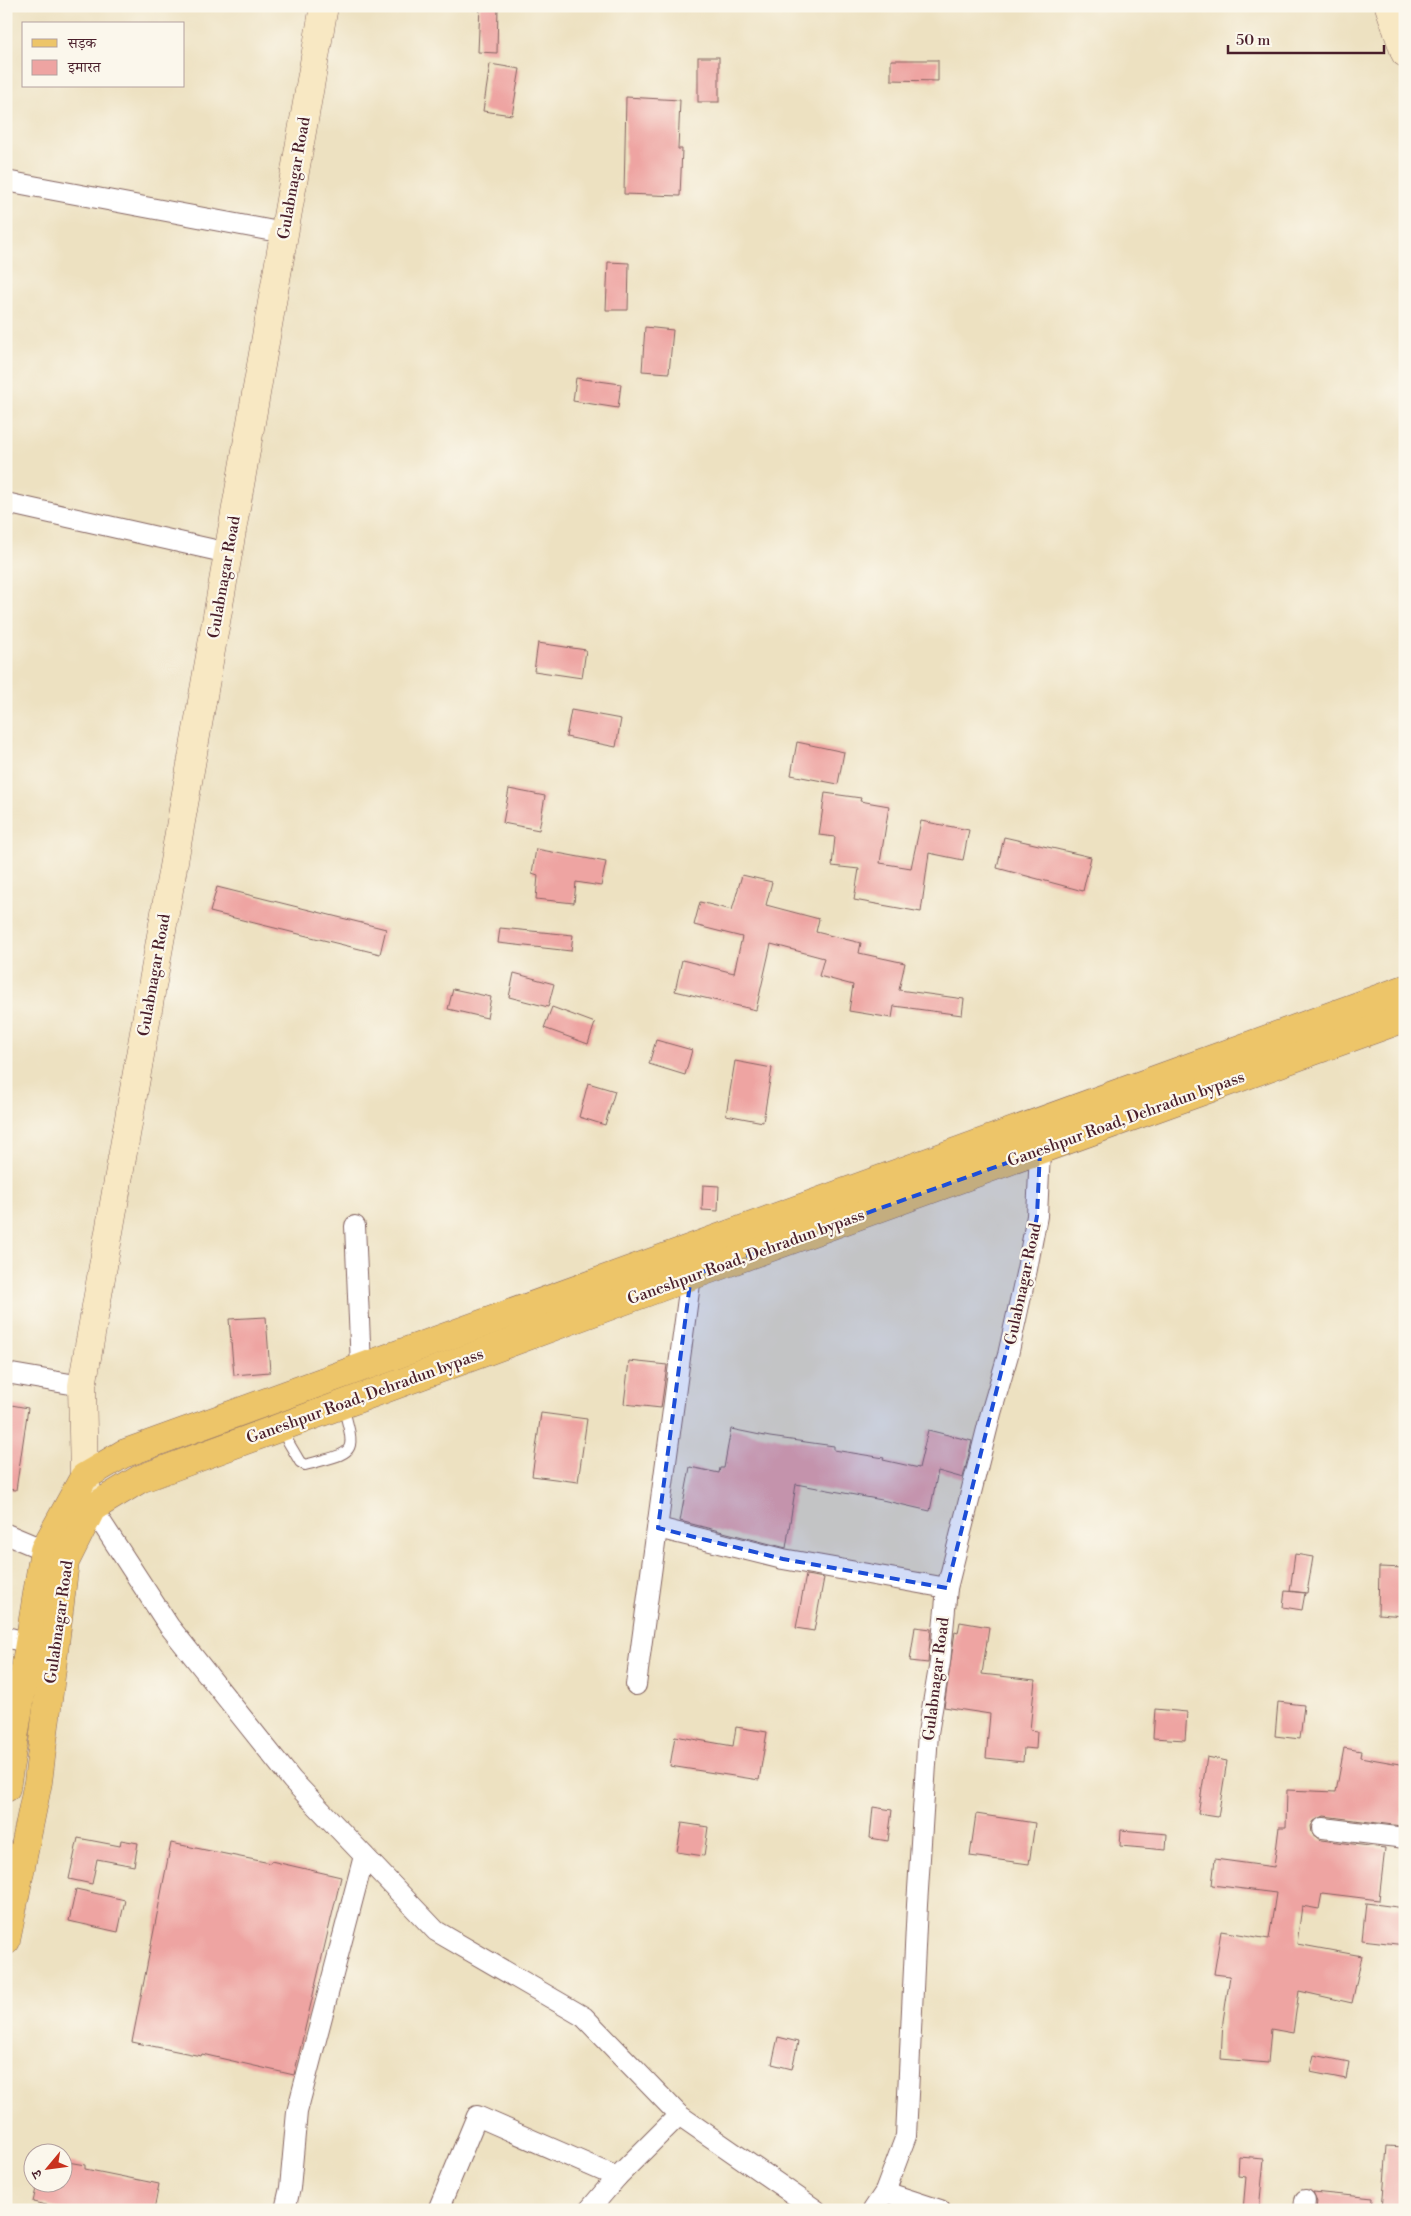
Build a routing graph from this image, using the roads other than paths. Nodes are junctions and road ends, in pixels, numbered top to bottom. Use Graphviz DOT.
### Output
graph roads {
  1 [pos="324,6"];
  2 [pos="1389,6"];
  3 [pos="1405,53"];
  4 [pos="6,181"];
  5 [pos="284,233"];
  6 [pos="6,503"];
  7 [pos="228,553"];
  8 [pos="1405,989"];
  9 [pos="1405,1018"];
  10 [pos="1040,1151"];
  11 [pos="355,1226"];
  12 [pos="691,1276"];
  13 [pos="361,1366"];
  14 [pos="6,1373"];
  15 [pos="82,1386"];
  16 [pos="343,1405"];
  17 [pos="280,1428"];
  18 [pos="84,1477"];
  19 [pos="92,1508"];
  20 [pos="658,1528"];
  21 [pos="6,1534"];
  22 [pos="44,1550"];
  23 [pos="947,1588"];
  24 [pos="18,1640"];
  25 [pos="636,1685"];
  26 [pos="6,1788"];
  27 [pos="1323,1828"];
  28 [pos="1405,1838"];
  29 [pos="364,1856"];
  30 [pos="6,1941"];
  31 [pos="679,2115"];
  32 [pos="617,2177"];
  33 [pos="885,2192"];
  34 [pos="285,2210"];
  35 [pos="438,2210"];
  36 [pos="589,2210"];
  37 [pos="816,2210"];
  38 [pos="872,2210"];
  39 [pos="940,2210"];
  1 -- 5 [label="main road, Gulabnagar Road"];
  2 -- 3 [label="main road"];
  4 -- 5 [label="street"];
  5 -- 7 [label="main road, Gulabnagar Road"];
  6 -- 7 [label="street"];
  7 -- 15 [label="main road, Gulabnagar Road"];
  8 -- 13 [label="main road"];
  9 -- 10 [label="main road, Ganeshpur Road, Dehradun bypass"];
  10 -- 12 [label="main road, Ganeshpur Road, Dehradun bypass"];
  10 -- 23 [label="street, Gulabnagar Road"];
  11 -- 13 [label="street"];
  12 -- 16 [label="main road, Ganeshpur Road, Dehradun bypass"];
  12 -- 20 [label="street"];
  13 -- 18 [label="main road"];
  14 -- 15 [label="street"];
  15 -- 18 [label="main road, Gulabnagar Road"];
  16 -- 17 [label="main road, Ganeshpur Road, Dehradun bypass"];
  16 -- 17 [label="lane"];
  17 -- 19 [label="main road, Ganeshpur Road, Dehradun bypass"];
  18 -- 19 [label="main road, Gulabnagar Road"];
  18 -- 22 [label="main road"];
  19 -- 29 [label="street"];
  19 -- 30 [label="main road, Gulabnagar Road"];
  20 -- 23 [label="street"];
  20 -- 25 [label="street"];
  21 -- 22 [label="street"];
  22 -- 24 [label="main road"];
  23 -- 33 [label="street, Gulabnagar Road"];
  24 -- 26 [label="main road"];
  27 -- 28 [label="street"];
  29 -- 31 [label="street"];
  29 -- 34 [label="street"];
  31 -- 32 [label="street"];
  31 -- 37 [label="street"];
  32 -- 35 [label="street"];
  32 -- 36 [label="street"];
  33 -- 38 [label="street, Gulabnagar Road"];
  33 -- 39 [label="street"];
}
